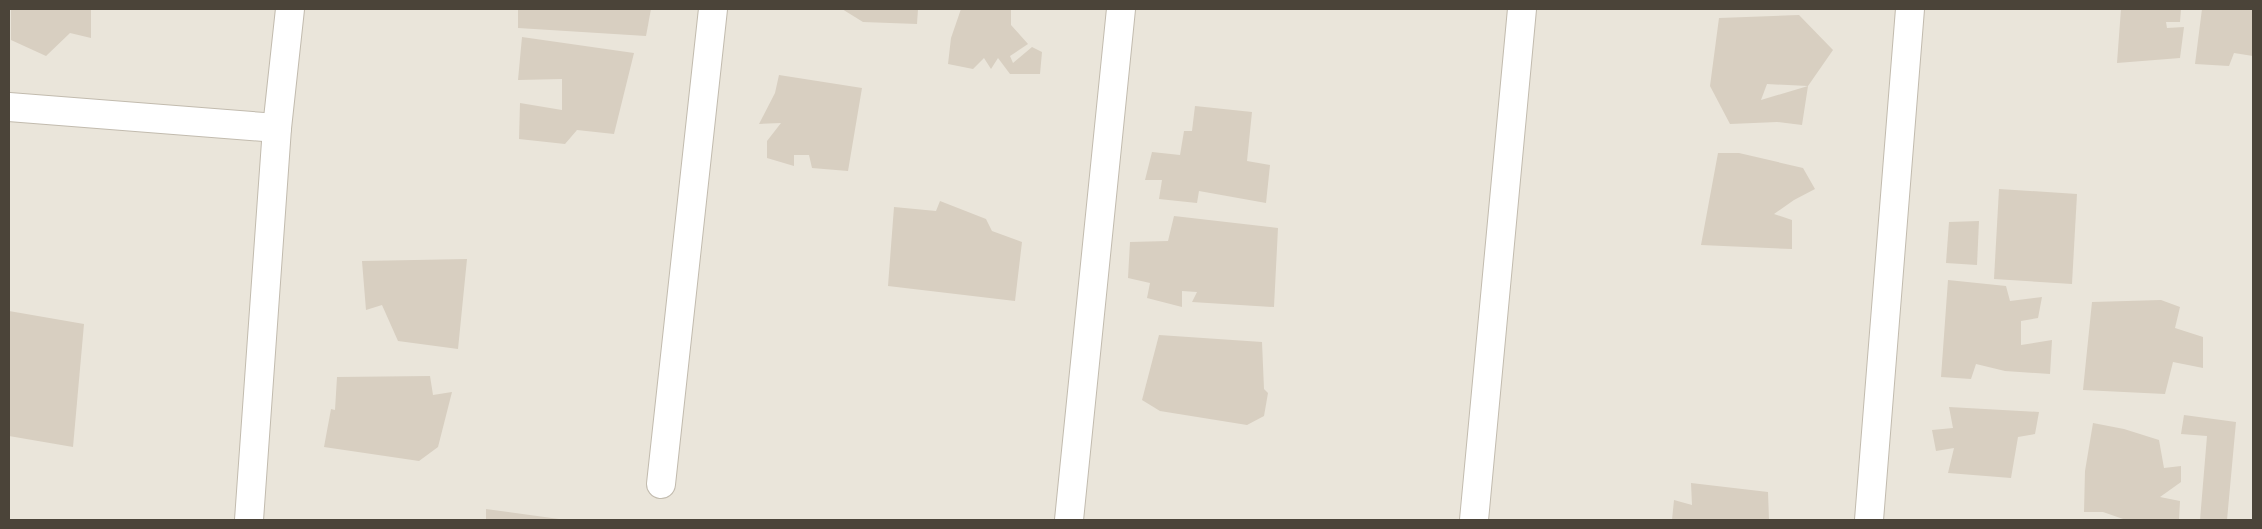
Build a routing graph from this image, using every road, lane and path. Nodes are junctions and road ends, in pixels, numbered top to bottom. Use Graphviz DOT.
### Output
graph roads {
  1 [pos="290,9"];
  2 [pos="713,9"];
  3 [pos="1121,9"];
  4 [pos="1522,9"];
  5 [pos="1910,9"];
  6 [pos="9,107"];
  7 [pos="277,128"];
  8 [pos="661,484"];
  9 [pos="249,520"];
  10 [pos="1069,520"];
  11 [pos="1474,520"];
  12 [pos="1869,520"];
  1 -- 7 [label="street"];
  2 -- 8 [label="street"];
  3 -- 10 [label="street"];
  4 -- 11 [label="street"];
  5 -- 12 [label="street"];
  6 -- 7 [label="street"];
  7 -- 9 [label="street"];
}
